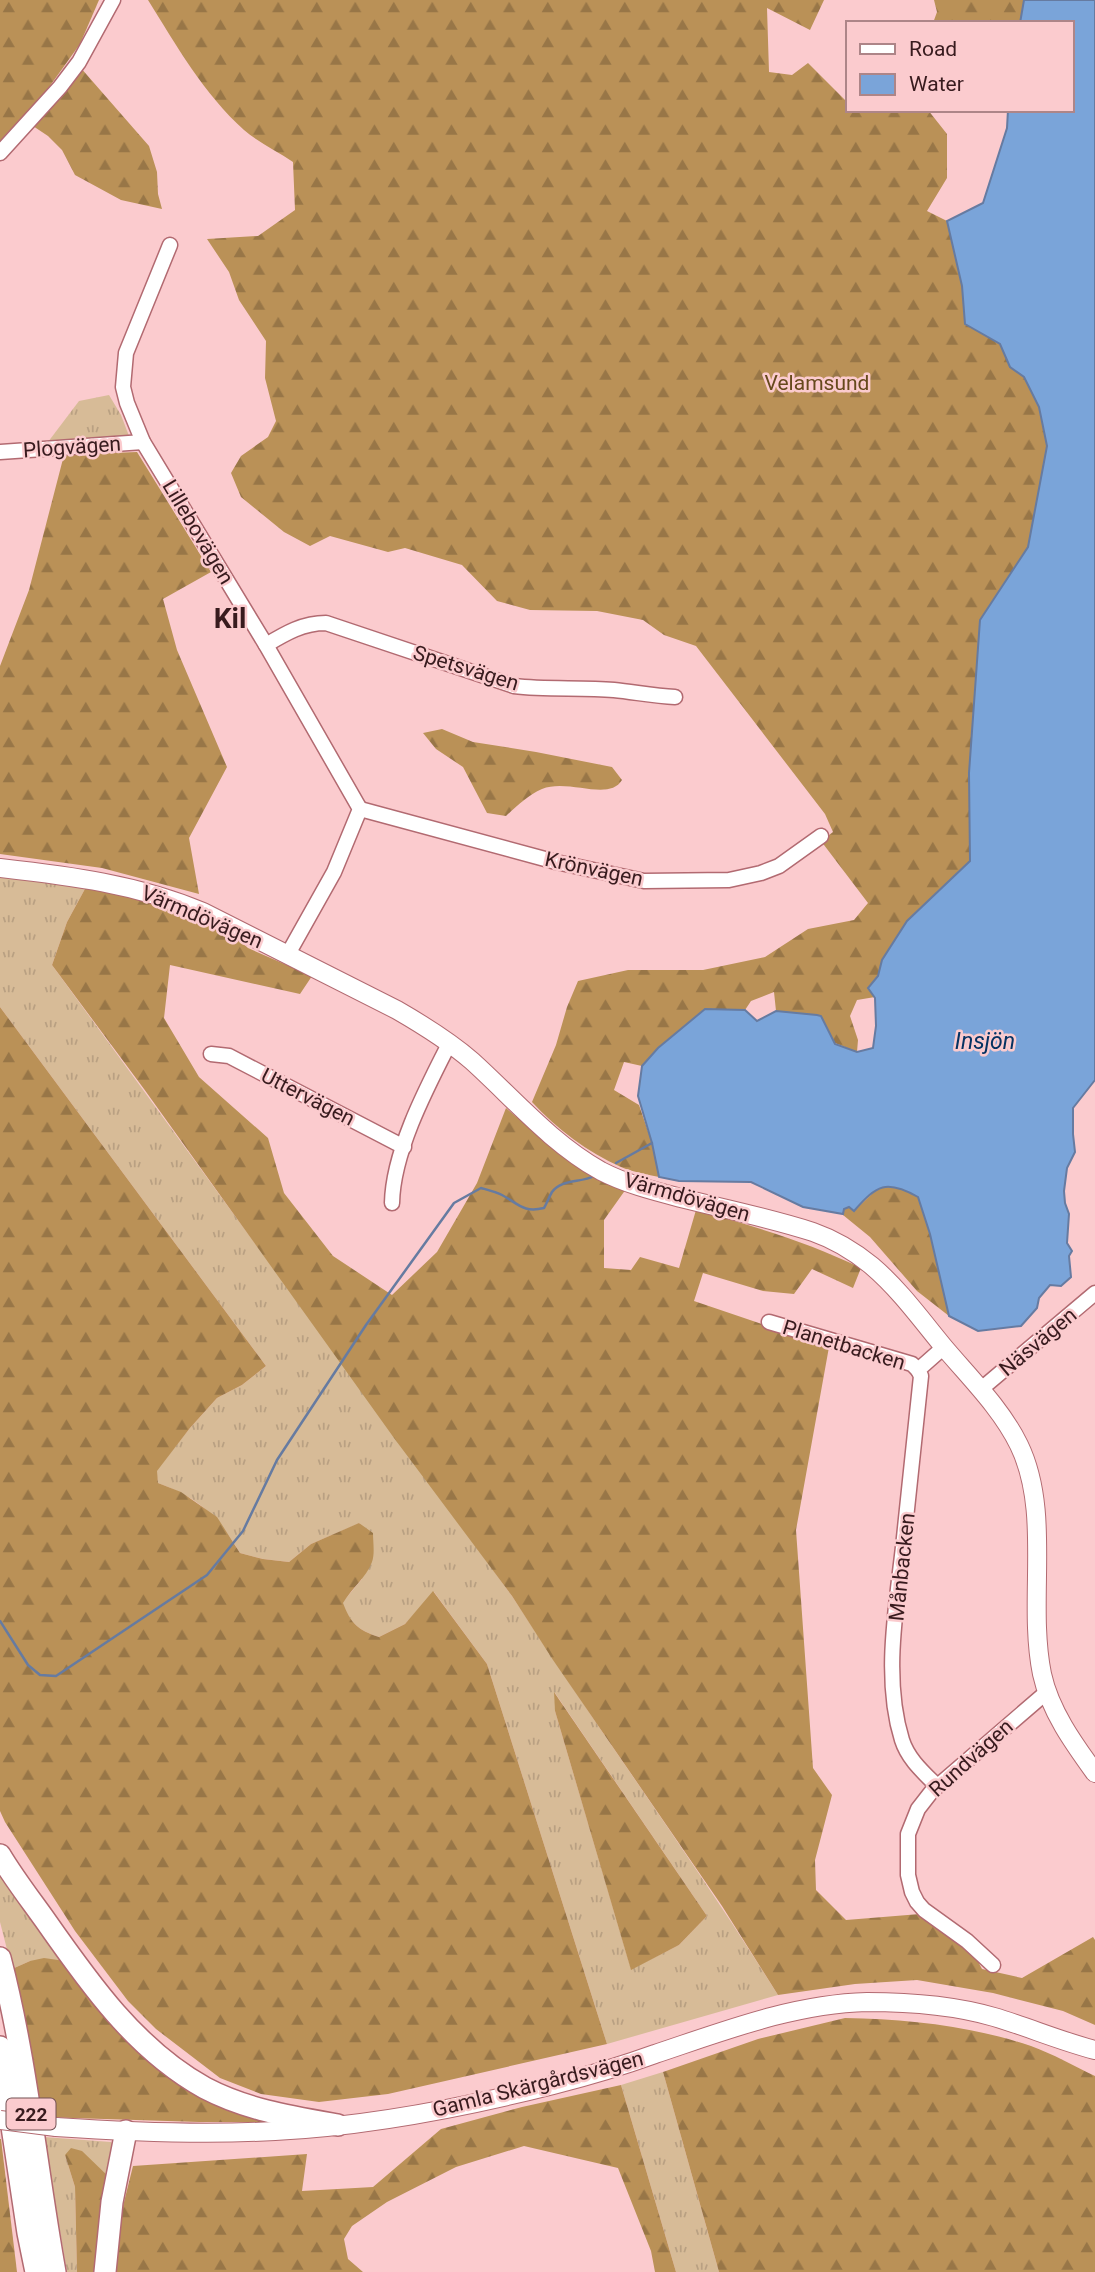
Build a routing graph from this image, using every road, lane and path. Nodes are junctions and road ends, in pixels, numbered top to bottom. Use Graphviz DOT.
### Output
graph roads {
  1 [pos="113,0"];
  2 [pos="0,153"];
  3 [pos="170,245"];
  4 [pos="143,442"];
  5 [pos="0,452"];
  6 [pos="266,645"];
  7 [pos="674,697"];
  8 [pos="360,809"];
  9 [pos="821,835"];
  10 [pos="0,868"];
  11 [pos="288,954"];
  12 [pos="449,1044"];
  13 [pos="211,1054"];
  14 [pos="404,1147"];
  15 [pos="392,1203"];
  16 [pos="1095,1293"];
  17 [pos="769,1322"];
  18 [pos="944,1347"];
  19 [pos="918,1370"];
  20 [pos="980,1390"];
  21 [pos="1048,1691"];
  22 [pos="1095,1773"];
  23 [pos="937,1786"];
  24 [pos="0,1855"];
  25 [pos="0,1958"];
  26 [pos="993,1965"];
  27 [pos="1065,2042"];
  28 [pos="1095,2050"];
  29 [pos="1,2056"];
  30 [pos="1095,2060"];
  31 [pos="0,2120"];
  32 [pos="338,2125"];
  33 [pos="126,2131"];
  34 [pos="36,2272"];
  35 [pos="55,2272"];
  36 [pos="105,2272"];
  1 -- 2 [label="street"];
  3 -- 4 [label="street, Lillebovägen"];
  4 -- 5 [label="street, Plogvägen"];
  4 -- 6 [label="street, Lillebovägen"];
  6 -- 7 [label="street, Spetsvägen"];
  6 -- 8 [label="street, Lillebovägen"];
  8 -- 9 [label="street, Krönvägen"];
  8 -- 11 [label="street"];
  10 -- 11 [label="main road, Värmdövägen"];
  11 -- 12 [label="main road, Värmdövägen"];
  12 -- 14 [label="street"];
  12 -- 18 [label="main road, Värmdövägen"];
  13 -- 14 [label="street, Uttervägen"];
  14 -- 15 [label="street"];
  16 -- 20 [label="street, Näsvägen"];
  17 -- 19 [label="street, Planetbacken"];
  18 -- 19 [label="street"];
  18 -- 20 [label="main road, Värmdövägen"];
  19 -- 23 [label="street, Månbacken"];
  20 -- 21 [label="main road, Värmdövägen"];
  21 -- 22 [label="main road, Värmdövägen"];
  21 -- 23 [label="street, Rundvägen"];
  23 -- 26 [label="street, Rundvägen"];
  24 -- 32 [label="highway"];
  25 -- 35 [label="highway, 222"];
  27 -- 28 [label="main road, Gamla Skärgårdsvägen"];
  27 -- 30 [label="main road, Gamla Skärgårdsvägen"];
  27 -- 32 [label="main road, Gamla Skärgårdsvägen"];
  29 -- 34 [label="highway, 222"];
  31 -- 33 [label="main road, Gamla Skärgårdsvägen, bridge"];
  32 -- 33 [label="main road, Gamla Skärgårdsvägen"];
  33 -- 36 [label="highway"];
}
